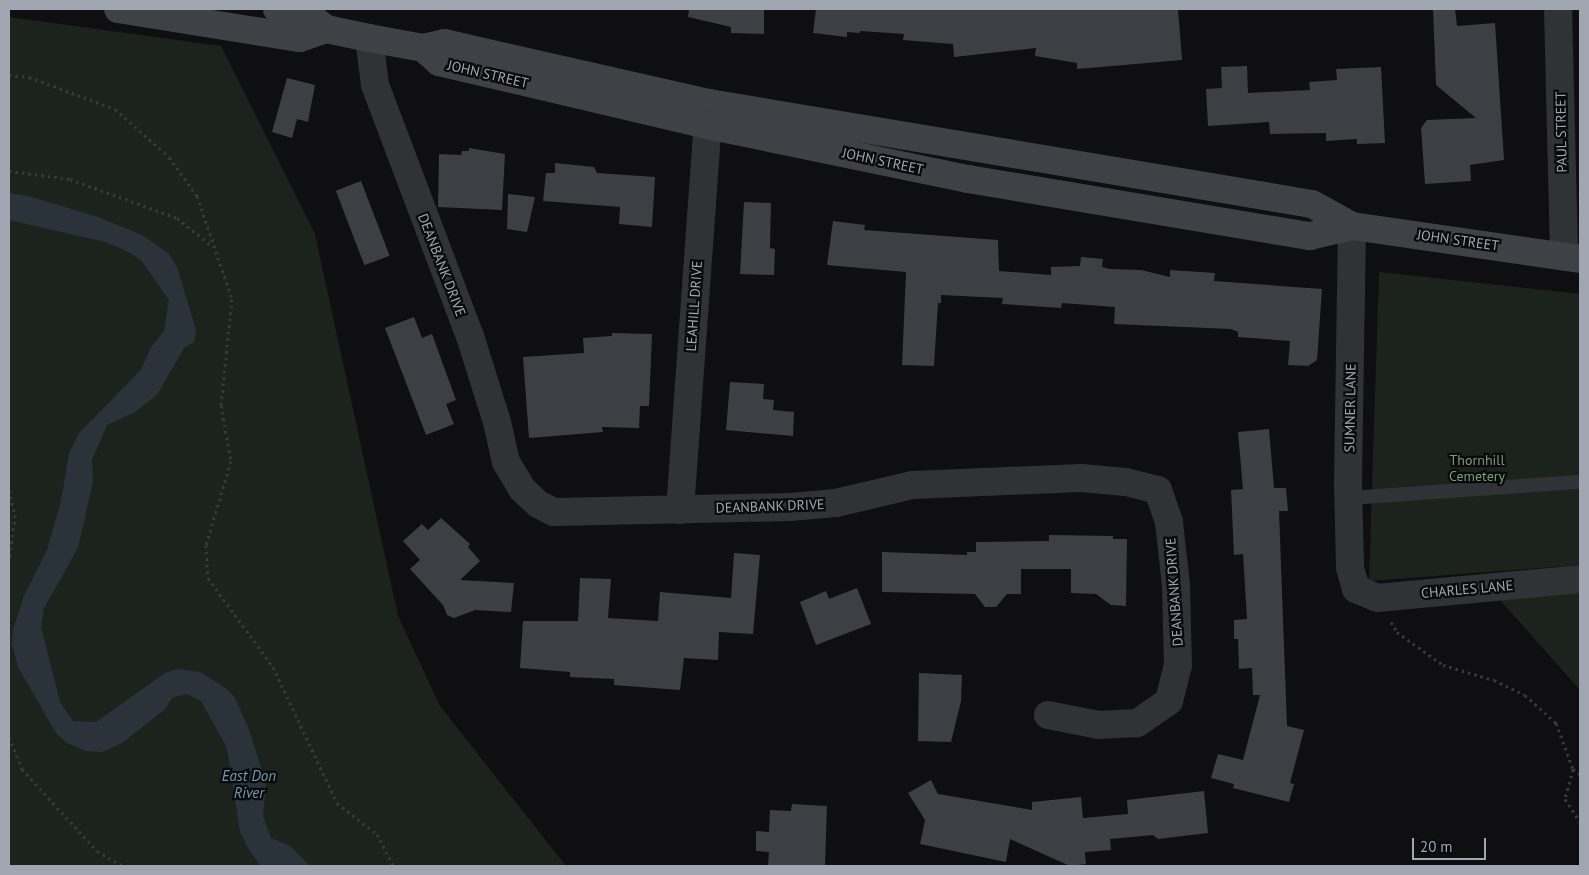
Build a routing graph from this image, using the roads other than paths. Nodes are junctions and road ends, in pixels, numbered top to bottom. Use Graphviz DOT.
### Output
graph roads {
  1 [pos="118,9"];
  2 [pos="277,9"];
  3 [pos="1558,9"];
  4 [pos="326,29"];
  5 [pos="369,38"];
  6 [pos="708,114"];
  7 [pos="1352,226"];
  8 [pos="1575,256"];
  9 [pos="1580,482"];
  10 [pos="1349,498"];
  11 [pos="680,510"];
  12 [pos="1580,579"];
  13 [pos="1367,593"];
  14 [pos="1048,716"];
  1 -- 4 [label="main road"];
  2 -- 4 [label="main road, JOHN STREET"];
  3 -- 8 [label="street, PAUL STREET"];
  4 -- 5 [label="main road, JOHN STREET"];
  5 -- 6 [label="main road, JOHN STREET"];
  5 -- 11 [label="street, DEANBANK DRIVE"];
  6 -- 7 [label="main road, JOHN STREET"];
  6 -- 11 [label="street, LEAHILL DRIVE"];
  7 -- 8 [label="main road, JOHN STREET"];
  7 -- 10 [label="street, SUMNER LANE"];
  9 -- 10 [label="lane"];
  10 -- 13 [label="street, SUMNER LANE"];
  11 -- 14 [label="street, DEANBANK DRIVE"];
  12 -- 13 [label="street, CHARLES LANE"];
}
